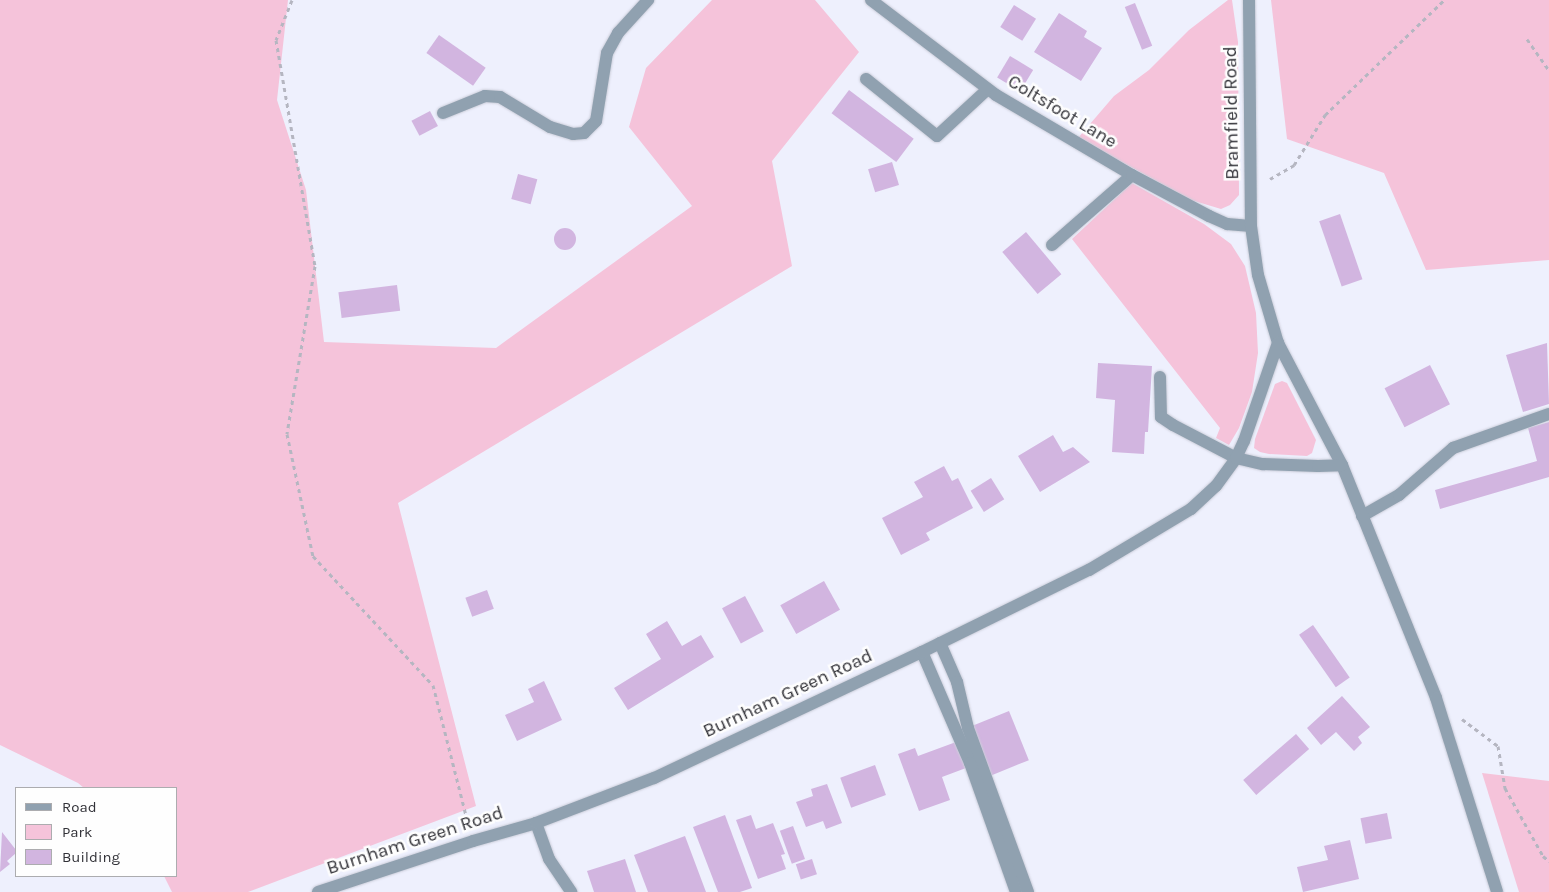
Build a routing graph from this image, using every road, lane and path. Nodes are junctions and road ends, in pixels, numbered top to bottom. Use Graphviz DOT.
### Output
graph roads {
  1 [pos="292,0"];
  2 [pos="648,0"];
  3 [pos="871,0"];
  4 [pos="1249,0"];
  5 [pos="1444,0"];
  6 [pos="1527,39"];
  7 [pos="1549,71"];
  8 [pos="866,79"];
  9 [pos="988,90"];
  10 [pos="443,113"];
  11 [pos="1132,175"];
  12 [pos="1252,189"];
  13 [pos="1251,226"];
  14 [pos="1052,244"];
  15 [pos="1278,343"];
  16 [pos="1160,377"];
  17 [pos="1549,414"];
  18 [pos="1236,458"];
  19 [pos="1342,465"];
  20 [pos="1362,516"];
  21 [pos="940,643"];
  22 [pos="922,652"];
  23 [pos="1436,698"];
  24 [pos="536,823"];
  25 [pos="473,841"];
  26 [pos="1549,862"];
  27 [pos="318,892"];
  28 [pos="571,892"];
  29 [pos="1016,892"];
  30 [pos="1028,892"];
  31 [pos="1497,892"];
  1 -- 25 [label="path"];
  2 -- 10 [label="street"];
  3 -- 9 [label="street, Coltsfoot Lane"];
  4 -- 12 [label="street, Bramfield Road"];
  5 -- 12 [label="path"];
  6 -- 7 [label="path"];
  8 -- 9 [label="street"];
  9 -- 11 [label="street, Coltsfoot Lane"];
  11 -- 13 [label="street, Coltsfoot Lane"];
  11 -- 14 [label="street"];
  12 -- 13 [label="street, Bramfield Road"];
  13 -- 15 [label="street, Bramfield Road"];
  15 -- 18 [label="street, Burnham Green Road"];
  15 -- 19 [label="street, Bramfield Road"];
  16 -- 18 [label="street"];
  17 -- 20 [label="street"];
  18 -- 19 [label="street"];
  18 -- 21 [label="street, Burnham Green Road"];
  19 -- 20 [label="street, Bramfield Road"];
  20 -- 23 [label="street, Bramfield Road"];
  21 -- 22 [label="street, Burnham Green Road"];
  21 -- 30 [label="street"];
  22 -- 24 [label="street, Burnham Green Road"];
  22 -- 29 [label="street"];
  23 -- 26 [label="path"];
  23 -- 31 [label="street, Bramfield Road"];
  24 -- 25 [label="street, Burnham Green Road"];
  24 -- 28 [label="street"];
  25 -- 27 [label="street, Burnham Green Road"];
}
